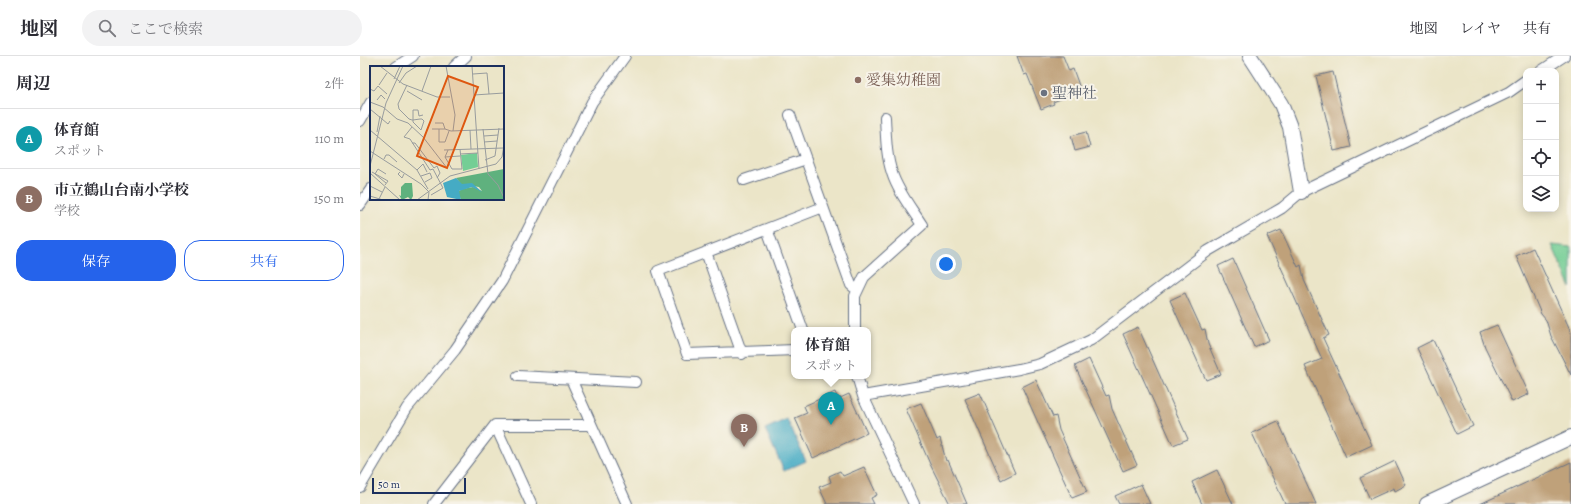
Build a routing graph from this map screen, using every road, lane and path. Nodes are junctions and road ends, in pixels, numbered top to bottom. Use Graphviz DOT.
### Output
graph roads {
  1 [pos="413,56"];
  2 [pos="466,56"];
  3 [pos="625,56"];
  4 [pos="1250,56"];
  5 [pos="1564,56"];
  6 [pos="398,66"];
  7 [pos="455,66"];
  8 [pos="1546,68"];
  9 [pos="1523,82"];
  10 [pos="370,104"];
  11 [pos="790,114"];
  12 [pos="885,117"];
  13 [pos="360,121"];
  14 [pos="806,159"];
  15 [pos="744,180"];
  16 [pos="370,190"];
  17 [pos="1301,192"];
  18 [pos="360,205"];
  19 [pos="823,207"];
  20 [pos="767,229"];
  21 [pos="706,252"];
  22 [pos="857,290"];
  23 [pos="802,327"];
  24 [pos="855,327"];
  25 [pos="791,350"];
  26 [pos="742,354"];
  27 [pos="518,376"];
  28 [pos="571,379"];
  29 [pos="858,379"];
  30 [pos="636,382"];
  31 [pos="864,396"];
  32 [pos="495,425"];
  33 [pos="591,425"];
  34 [pos="1571,438"];
  35 [pos="360,487"];
  36 [pos="1445,500"];
  37 [pos="434,504"];
  38 [pos="531,504"];
  39 [pos="627,504"];
  40 [pos="914,504"];
  41 [pos="1427,504"];
  1 -- 6 [label="street"];
  2 -- 7 [label="street"];
  3 -- 35 [label="street"];
  4 -- 17 [label="street"];
  5 -- 8 [label="street"];
  9 -- 17 [label="street"];
  10 -- 13 [label="street"];
  11 -- 14 [label="street"];
  12 -- 22 [label="street"];
  14 -- 15 [label="street"];
  14 -- 19 [label="street"];
  16 -- 18 [label="street"];
  17 -- 31 [label="street"];
  19 -- 20 [label="street"];
  19 -- 22 [label="street"];
  20 -- 21 [label="street"];
  20 -- 23 [label="street"];
  21 -- 26 [label="street"];
  21 -- 26 [label="street"];
  22 -- 24 [label="street"];
  25 -- 26 [label="street"];
  27 -- 28 [label="street"];
  28 -- 30 [label="street"];
  28 -- 33 [label="street"];
  29 -- 31 [label="street"];
  31 -- 40 [label="street"];
  32 -- 33 [label="street"];
  32 -- 37 [label="street"];
  32 -- 38 [label="street"];
  33 -- 39 [label="street"];
  34 -- 36 [label="street"];
  36 -- 41 [label="street"];
}
